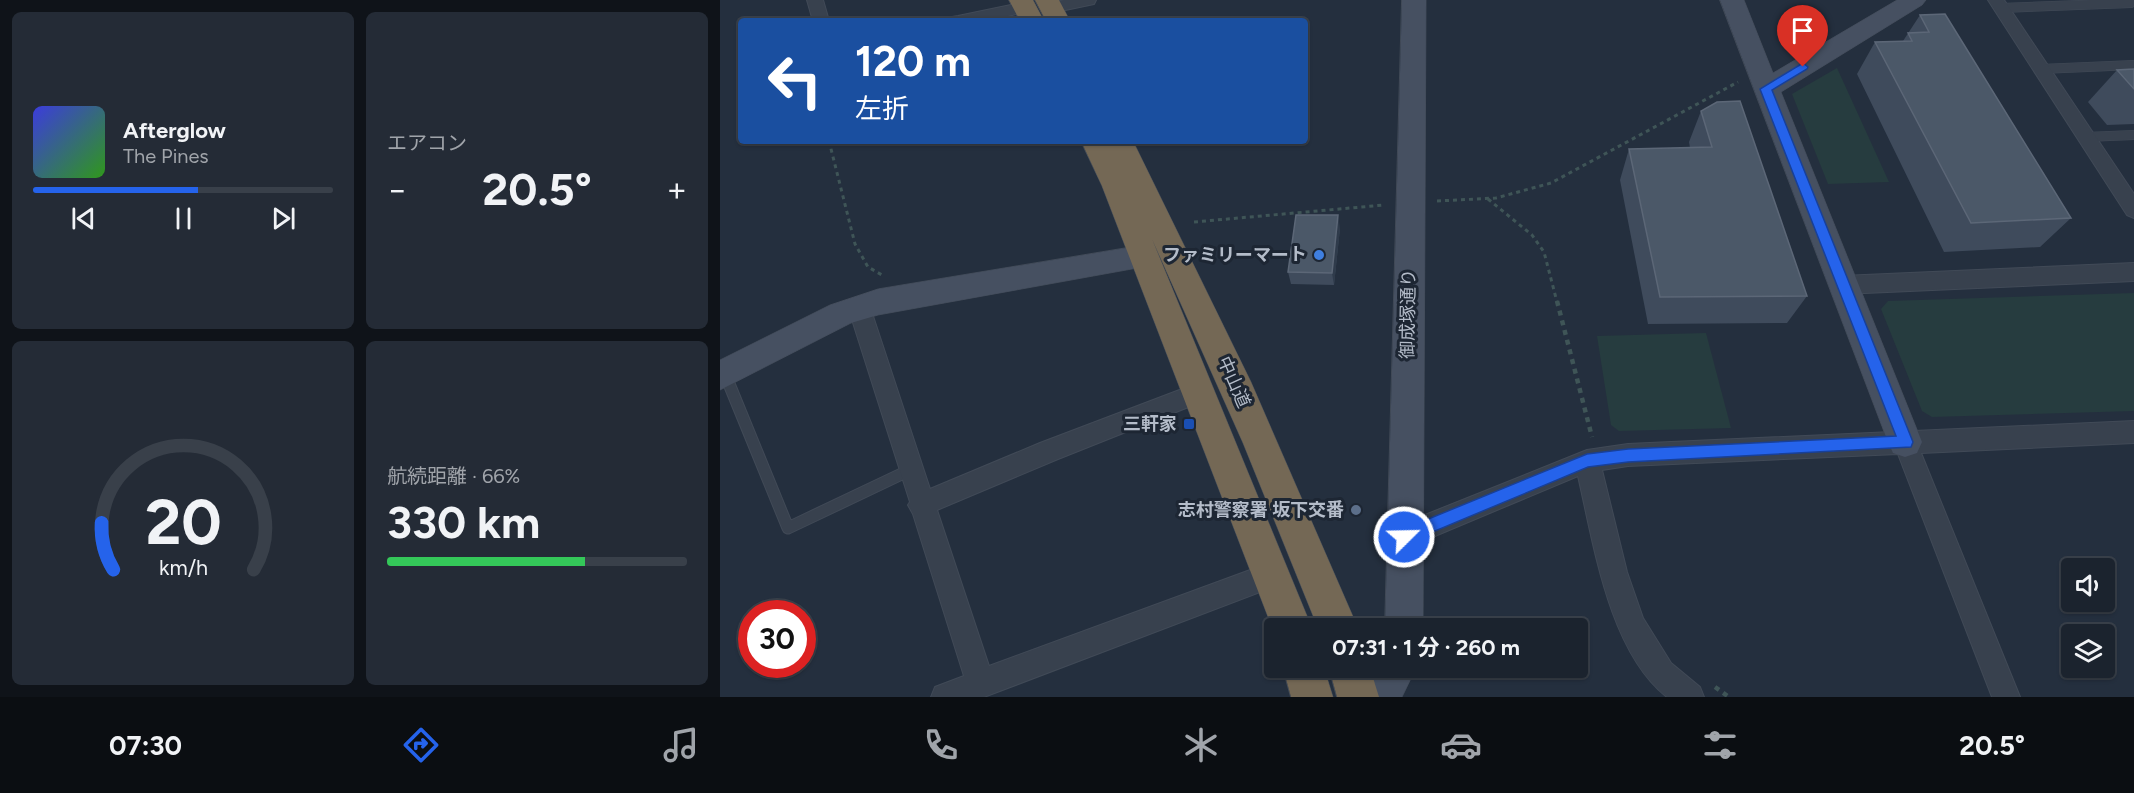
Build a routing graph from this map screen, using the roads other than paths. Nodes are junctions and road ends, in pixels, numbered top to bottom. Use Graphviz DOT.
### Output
graph roads {
  1 [pos="815,0"];
  2 [pos="1088,0"];
  3 [pos="1414,0"];
  4 [pos="1732,0"];
  5 [pos="1914,0"];
  6 [pos="2131,3"];
  7 [pos="1998,4"];
  8 [pos="1039,10"];
  9 [pos="820,18"];
  10 [pos="980,18"];
  11 [pos="2134,65"];
  12 [pos="2041,69"];
  13 [pos="1757,83"];
  14 [pos="2134,135"];
  15 [pos="2086,137"];
  16 [pos="1096,144"];
  17 [pos="1121,144"];
  18 [pos="2134,210"];
  19 [pos="1144,257"];
  20 [pos="2134,272"];
  21 [pos="1842,285"];
  22 [pos="859,307"];
  23 [pos="722,375"];
  24 [pos="1198,393"];
  25 [pos="2134,432"];
  26 [pos="1905,442"];
  27 [pos="1592,460"];
  28 [pos="910,470"];
  29 [pos="921,506"];
  30 [pos="1404,537"];
  31 [pos="1272,575"];
  32 [pos="1288,618"];
  33 [pos="1334,618"];
  34 [pos="1404,618"];
  35 [pos="1307,678"];
  36 [pos="1353,678"];
  37 [pos="1391,678"];
  38 [pos="981,684"];
  39 [pos="1699,690"];
  40 [pos="945,697"];
  41 [pos="1312,697"];
  42 [pos="1358,697"];
  43 [pos="1381,697"];
  44 [pos="2006,697"];
  1 -- 9 [label="street"];
  2 -- 8 [label="street"];
  3 -- 30 [label="street, 御成塚通り"];
  4 -- 13 [label="street"];
  5 -- 13 [label="street"];
  6 -- 7 [label="lane"];
  7 -- 12 [label="street"];
  8 -- 10 [label="street"];
  11 -- 12 [label="lane"];
  12 -- 15 [label="street"];
  13 -- 21 [label="street"];
  14 -- 15 [label="lane"];
  15 -- 18 [label="street"];
  16 -- 19 [label="highway, 中山道"];
  17 -- 33 [label="highway, 中山道"];
  19 -- 22 [label="street"];
  19 -- 24 [label="highway, 中山道"];
  20 -- 21 [label="street"];
  21 -- 26 [label="street"];
  22 -- 23 [label="street"];
  22 -- 28 [label="street"];
  23 -- 28 [label="lane"];
  24 -- 29 [label="street"];
  24 -- 31 [label="highway, 中山道"];
  25 -- 26 [label="street"];
  26 -- 27 [label="street"];
  26 -- 44 [label="street"];
  27 -- 30 [label="street"];
  27 -- 39 [label="street"];
  28 -- 29 [label="street"];
  29 -- 38 [label="street"];
  30 -- 34 [label="street, 御成塚通り"];
  31 -- 32 [label="highway, 中山道"];
  31 -- 38 [label="street"];
  35 -- 41 [label="highway"];
  36 -- 42 [label="highway"];
  37 -- 43 [label="street"];
  38 -- 40 [label="street"];
}
